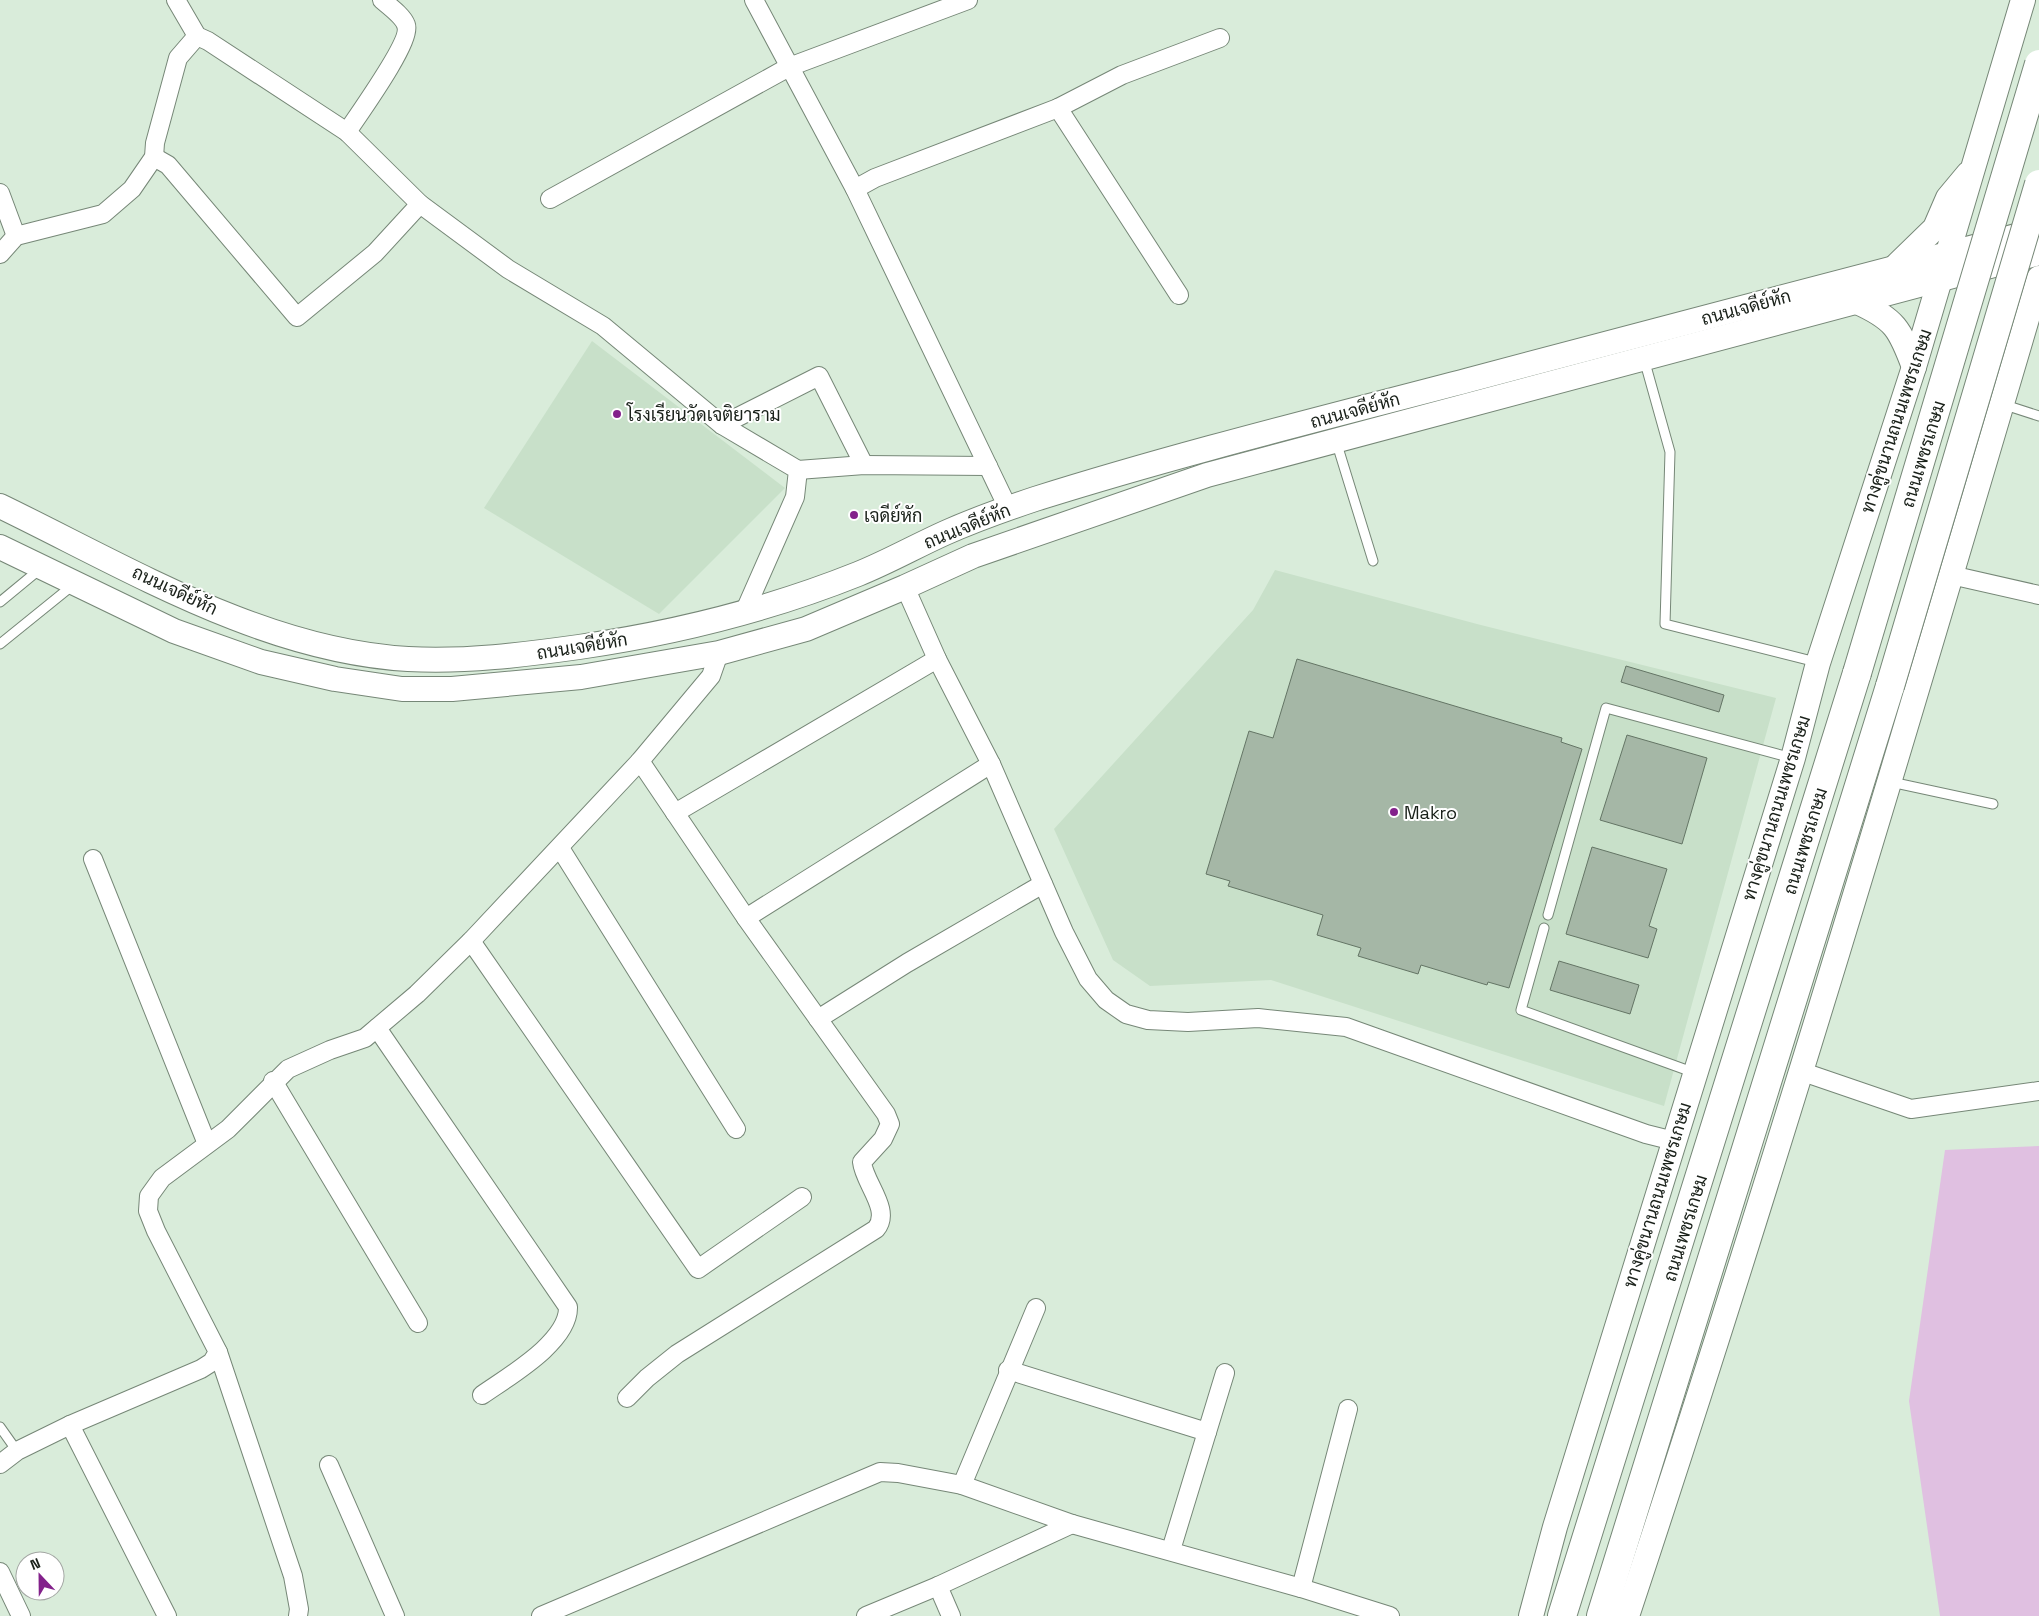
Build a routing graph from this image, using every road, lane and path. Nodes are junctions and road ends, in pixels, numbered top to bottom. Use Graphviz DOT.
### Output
graph roads {
  1 [pos="176,0"];
  2 [pos="382,0"];
  3 [pos="754,0"];
  4 [pos="2024,0"];
  5 [pos="964,1"];
  6 [pos="197,36"];
  7 [pos="1220,38"];
  8 [pos="2039,64"];
  9 [pos="789,67"];
  10 [pos="1058,108"];
  11 [pos="347,132"];
  12 [pos="154,156"];
  13 [pos="1976,162"];
  14 [pos="2039,184"];
  15 [pos="854,189"];
  16 [pos="0,193"];
  17 [pos="550,199"];
  18 [pos="420,204"];
  19 [pos="2039,230"];
  20 [pos="16,236"];
  21 [pos="1949,253"];
  22 [pos="2039,253"];
  23 [pos="0,254"];
  24 [pos="1894,268"];
  25 [pos="2039,278"];
  26 [pos="1941,280"];
  27 [pos="1179,295"];
  28 [pos="1857,302"];
  29 [pos="2039,324"];
  30 [pos="2020,344"];
  31 [pos="1644,359"];
  32 [pos="1914,367"];
  33 [pos="2002,404"];
  34 [pos="2039,416"];
  35 [pos="722,425"];
  36 [pos="1336,441"];
  37 [pos="864,465"];
  38 [pos="988,466"];
  39 [pos="798,470"];
  40 [pos="0,506"];
  41 [pos="1008,508"];
  42 [pos="0,546"];
  43 [pos="1373,561"];
  44 [pos="42,567"];
  45 [pos="1950,576"];
  46 [pos="75,583"];
  47 [pos="905,587"];
  48 [pos="2039,595"];
  49 [pos="0,602"];
  50 [pos="743,615"];
  51 [pos="0,644"];
  52 [pos="719,653"];
  53 [pos="938,659"];
  54 [pos="1818,663"];
  55 [pos="1793,758"];
  56 [pos="640,762"];
  57 [pos="991,764"];
  58 [pos="1888,781"];
  59 [pos="1993,804"];
  60 [pos="675,813"];
  61 [pos="560,848"];
  62 [pos="93,860"];
  63 [pos="1043,884"];
  64 [pos="1548,915"];
  65 [pos="746,918"];
  66 [pos="1544,928"];
  67 [pos="471,941"];
  68 [pos="818,1019"];
  69 [pos="378,1028"];
  70 [pos="1800,1070"];
  71 [pos="1695,1074"];
  72 [pos="273,1082"];
  73 [pos="2039,1091"];
  74 [pos="736,1129"];
  75 [pos="1674,1141"];
  76 [pos="207,1144"];
  77 [pos="802,1197"];
  78 [pos="1036,1308"];
  79 [pos="418,1323"];
  80 [pos="218,1352"];
  81 [pos="1008,1370"];
  82 [pos="1225,1373"];
  83 [pos="482,1395"];
  84 [pos="627,1398"];
  85 [pos="1348,1409"];
  86 [pos="70,1425"];
  87 [pos="0,1427"];
  88 [pos="1207,1432"];
  89 [pos="17,1451"];
  90 [pos="0,1464"];
  91 [pos="329,1465"];
  92 [pos="962,1485"];
  93 [pos="1072,1524"];
  94 [pos="1171,1550"];
  95 [pos="0,1572"];
  96 [pos="938,1586"];
  97 [pos="1302,1588"];
  98 [pos="1362,1612"];
  99 [pos="21,1616"];
  100 [pos="167,1616"];
  101 [pos="298,1616"];
  102 [pos="395,1616"];
  103 [pos="541,1616"];
  104 [pos="866,1616"];
  105 [pos="951,1616"];
  106 [pos="1390,1616"];
  107 [pos="1532,1616"];
  108 [pos="1562,1616"];
  109 [pos="1601,1616"];
  110 [pos="1627,1616"];
  1 -- 6 [label="street"];
  2 -- 11 [label="street"];
  3 -- 9 [label="street"];
  4 -- 13 [label="main road, ทางคู่ขนานถนนเพชรเกษม"];
  5 -- 9 [label="street"];
  6 -- 11 [label="street"];
  6 -- 12 [label="street"];
  7 -- 10 [label="street"];
  8 -- 108 [label="highway, ถนนเพชรเกษม, bridge"];
  9 -- 15 [label="street"];
  9 -- 17 [label="street"];
  10 -- 15 [label="street"];
  10 -- 27 [label="street"];
  11 -- 18 [label="street"];
  12 -- 18 [label="street"];
  12 -- 20 [label="street"];
  13 -- 21 [label="main road, ทางคู่ขนานถนนเพชรเกษม"];
  13 -- 24 [label="main road"];
  14 -- 109 [label="highway, ถนนเพชรเกษม, bridge"];
  15 -- 38 [label="street"];
  16 -- 20 [label="street"];
  18 -- 35 [label="street"];
  19 -- 21 [label="main road, ถนนเจดีย์หัก"];
  20 -- 23 [label="street"];
  21 -- 24 [label="main road, ถนนเจดีย์หัก"];
  21 -- 26 [label="main road, ทางคู่ขนานถนนเพชรเกษม"];
  22 -- 26 [label="main road, ถนนเจดีย์หัก"];
  24 -- 41 [label="main road, ถนนเจดีย์หัก"];
  25 -- 30 [label="main road"];
  26 -- 28 [label="main road, ถนนเจดีย์หัก"];
  26 -- 32 [label="main road, ทางคู่ขนานถนนเพชรเกษม"];
  28 -- 31 [label="main road, ถนนเจดีย์หัก"];
  28 -- 32 [label="main road"];
  29 -- 30 [label="main road"];
  30 -- 33 [label="main road"];
  31 -- 36 [label="main road, ถนนเจดีย์หัก"];
  31 -- 54 [label="lane"];
  32 -- 54 [label="main road, ทางคู่ขนานถนนเพชรเกษม"];
  33 -- 34 [label="lane"];
  33 -- 45 [label="main road"];
  35 -- 37 [label="street"];
  35 -- 39 [label="street"];
  36 -- 43 [label="lane"];
  36 -- 47 [label="main road, ถนนเจดีย์หัก"];
  37 -- 38 [label="street"];
  37 -- 39 [label="street"];
  38 -- 41 [label="street"];
  39 -- 50 [label="street"];
  40 -- 50 [label="main road, ถนนเจดีย์หัก"];
  41 -- 50 [label="main road, ถนนเจดีย์หัก"];
  42 -- 44 [label="main road, ถนนเจดีย์หัก"];
  44 -- 46 [label="main road, ถนนเจดีย์หัก"];
  44 -- 49 [label="lane"];
  45 -- 48 [label="street"];
  45 -- 58 [label="main road"];
  46 -- 51 [label="lane"];
  46 -- 52 [label="main road, ถนนเจดีย์หัก"];
  47 -- 52 [label="main road, ถนนเจดีย์หัก"];
  47 -- 53 [label="street"];
  52 -- 56 [label="street"];
  53 -- 57 [label="street"];
  53 -- 60 [label="street"];
  54 -- 55 [label="main road, ทางคู่ขนานถนนเพชรเกษม"];
  55 -- 64 [label="lane"];
  55 -- 71 [label="main road, ทางคู่ขนานถนนเพชรเกษม"];
  56 -- 60 [label="street"];
  56 -- 61 [label="street"];
  57 -- 63 [label="street"];
  57 -- 65 [label="street"];
  58 -- 59 [label="lane"];
  58 -- 70 [label="main road"];
  60 -- 65 [label="street"];
  61 -- 67 [label="street"];
  61 -- 74 [label="street"];
  62 -- 76 [label="street"];
  63 -- 68 [label="street"];
  63 -- 75 [label="street"];
  65 -- 68 [label="street"];
  66 -- 71 [label="lane"];
  67 -- 69 [label="street"];
  67 -- 77 [label="street"];
  68 -- 84 [label="street"];
  69 -- 72 [label="street"];
  69 -- 83 [label="street"];
  70 -- 73 [label="street"];
  70 -- 110 [label="main road"];
  71 -- 75 [label="main road, ทางคู่ขนานถนนเพชรเกษม"];
  72 -- 76 [label="street"];
  72 -- 79 [label="street"];
  75 -- 107 [label="main road, ทางคู่ขนานถนนเพชรเกษม"];
  76 -- 80 [label="street"];
  78 -- 81 [label="street"];
  80 -- 86 [label="street"];
  80 -- 101 [label="street"];
  81 -- 88 [label="street"];
  81 -- 92 [label="street"];
  82 -- 88 [label="street"];
  85 -- 97 [label="street"];
  86 -- 89 [label="street"];
  86 -- 100 [label="street"];
  87 -- 89 [label="lane"];
  88 -- 94 [label="street"];
  89 -- 90 [label="street"];
  91 -- 102 [label="street"];
  92 -- 93 [label="street"];
  92 -- 103 [label="street"];
  93 -- 94 [label="street"];
  93 -- 96 [label="street"];
  94 -- 97 [label="street"];
  95 -- 99 [label="street"];
  96 -- 104 [label="street"];
  96 -- 105 [label="street"];
  97 -- 98 [label="street"];
  98 -- 106 [label="street"];
}
